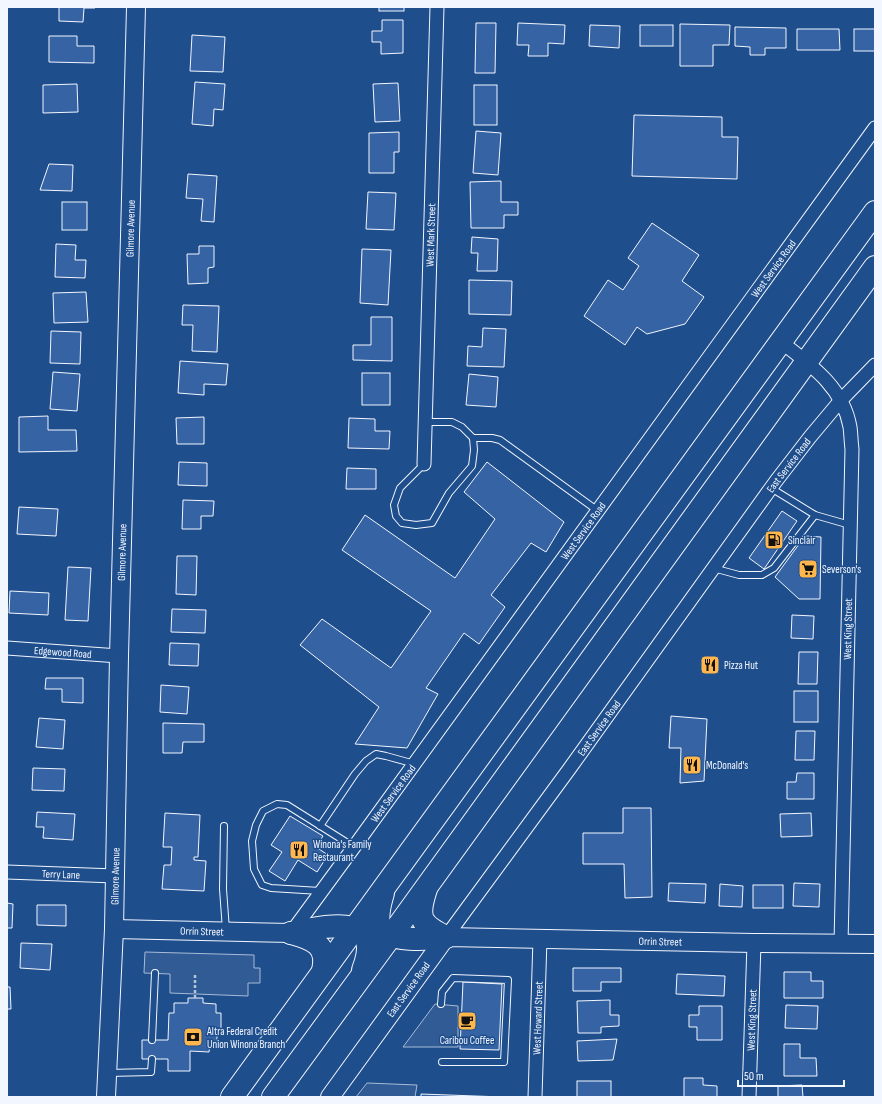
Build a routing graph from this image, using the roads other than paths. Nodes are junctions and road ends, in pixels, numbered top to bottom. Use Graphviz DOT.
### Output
graph roads {
  1 [pos="136,7"];
  2 [pos="437,7"];
  3 [pos="875,128"];
  4 [pos="875,212"];
  5 [pos="875,266"];
  6 [pos="781,342"];
  7 [pos="806,361"];
  8 [pos="875,365"];
  9 [pos="841,400"];
  10 [pos="426,422"];
  11 [pos="472,438"];
  12 [pos="424,464"];
  13 [pos="771,488"];
  14 [pos="598,511"];
  15 [pos="815,515"];
  16 [pos="850,525"];
  17 [pos="621,563"];
  18 [pos="713,568"];
  19 [pos="626,611"];
  20 [pos="7,648"];
  21 [pos="119,656"];
  22 [pos="415,764"];
  23 [pos="224,826"];
  24 [pos="320,826"];
  25 [pos="354,847"];
  26 [pos="7,872"];
  27 [pos="115,876"];
  28 [pos="428,884"];
  29 [pos="383,890"];
  30 [pos="322,892"];
  31 [pos="355,928"];
  32 [pos="114,929"];
  33 [pos="226,932"];
  34 [pos="291,933"];
  35 [pos="391,936"];
  36 [pos="446,937"];
  37 [pos="540,939"];
  38 [pos="754,943"];
  39 [pos="841,944"];
  40 [pos="875,944"];
  41 [pos="323,972"];
  42 [pos="154,973"];
  43 [pos="361,975"];
  44 [pos="441,1004"];
  45 [pos="152,1040"];
  46 [pos="152,1059"];
  47 [pos="442,1062"];
  48 [pos="108,1073"];
  49 [pos="106,1097"];
  50 [pos="232,1097"];
  51 [pos="273,1097"];
  52 [pos="330,1097"];
  53 [pos="535,1097"];
  54 [pos="749,1097"];
  1 -- 21 [label="street, Gilmore Avenue"];
  2 -- 10 [label="street, West Mark Street"];
  3 -- 14 [label="street, West Service Road"];
  4 -- 6 [label="highway"];
  5 -- 7 [label="highway"];
  6 -- 7 [label="street, West King Street"];
  6 -- 17 [label="highway"];
  7 -- 9 [label="street, West King Street"];
  7 -- 19 [label="highway"];
  8 -- 9 [label="street, East Service Road"];
  9 -- 13 [label="street, East Service Road"];
  9 -- 16 [label="street, West King Street"];
  10 -- 11 [label="lane"];
  10 -- 12 [label="street, West Mark Street"];
  11 -- 12 [label="lane"];
  11 -- 14 [label="lane"];
  13 -- 15 [label="lane"];
  13 -- 18 [label="street, East Service Road"];
  14 -- 22 [label="street, West Service Road"];
  15 -- 16 [label="lane"];
  15 -- 18 [label="lane"];
  16 -- 39 [label="street, West King Street"];
  17 -- 19 [label="highway"];
  17 -- 29 [label="highway"];
  18 -- 36 [label="street, East Service Road"];
  19 -- 28 [label="highway"];
  20 -- 21 [label="street, Edgewood Road"];
  21 -- 27 [label="street, Gilmore Avenue"];
  22 -- 24 [label="lane"];
  22 -- 25 [label="street, West Service Road"];
  23 -- 33 [label="lane"];
  24 -- 25 [label="lane"];
  24 -- 30 [label="lane"];
  25 -- 30 [label="street, West Service Road"];
  26 -- 27 [label="street, Terry Lane"];
  27 -- 32 [label="street, Gilmore Avenue"];
  28 -- 35 [label="highway"];
  28 -- 36 [label="highway"];
  29 -- 31 [label="highway"];
  29 -- 35 [label="highway"];
  30 -- 34 [label="street, West Service Road"];
  31 -- 34 [label="highway"];
  31 -- 41 [label="highway"];
  31 -- 43 [label="highway"];
  32 -- 33 [label="street, Orrin Street"];
  32 -- 48 [label="street, Gilmore Avenue"];
  33 -- 34 [label="street, Orrin Street"];
  34 -- 41 [label="highway"];
  35 -- 36 [label="highway"];
  35 -- 43 [label="highway"];
  36 -- 37 [label="street, Orrin Street"];
  36 -- 52 [label="street, East Service Road"];
  37 -- 38 [label="street, Orrin Street"];
  37 -- 53 [label="street, West Howard Street"];
  38 -- 39 [label="street, Orrin Street"];
  38 -- 54 [label="street, West King Street"];
  39 -- 40 [label="street, Orrin Street"];
  41 -- 50 [label="highway"];
  42 -- 45 [label="lane"];
  43 -- 51 [label="highway"];
  44 -- 47 [label="lane"];
  46 -- 48 [label="lane"];
  48 -- 49 [label="street, Gilmore Avenue"];
}
